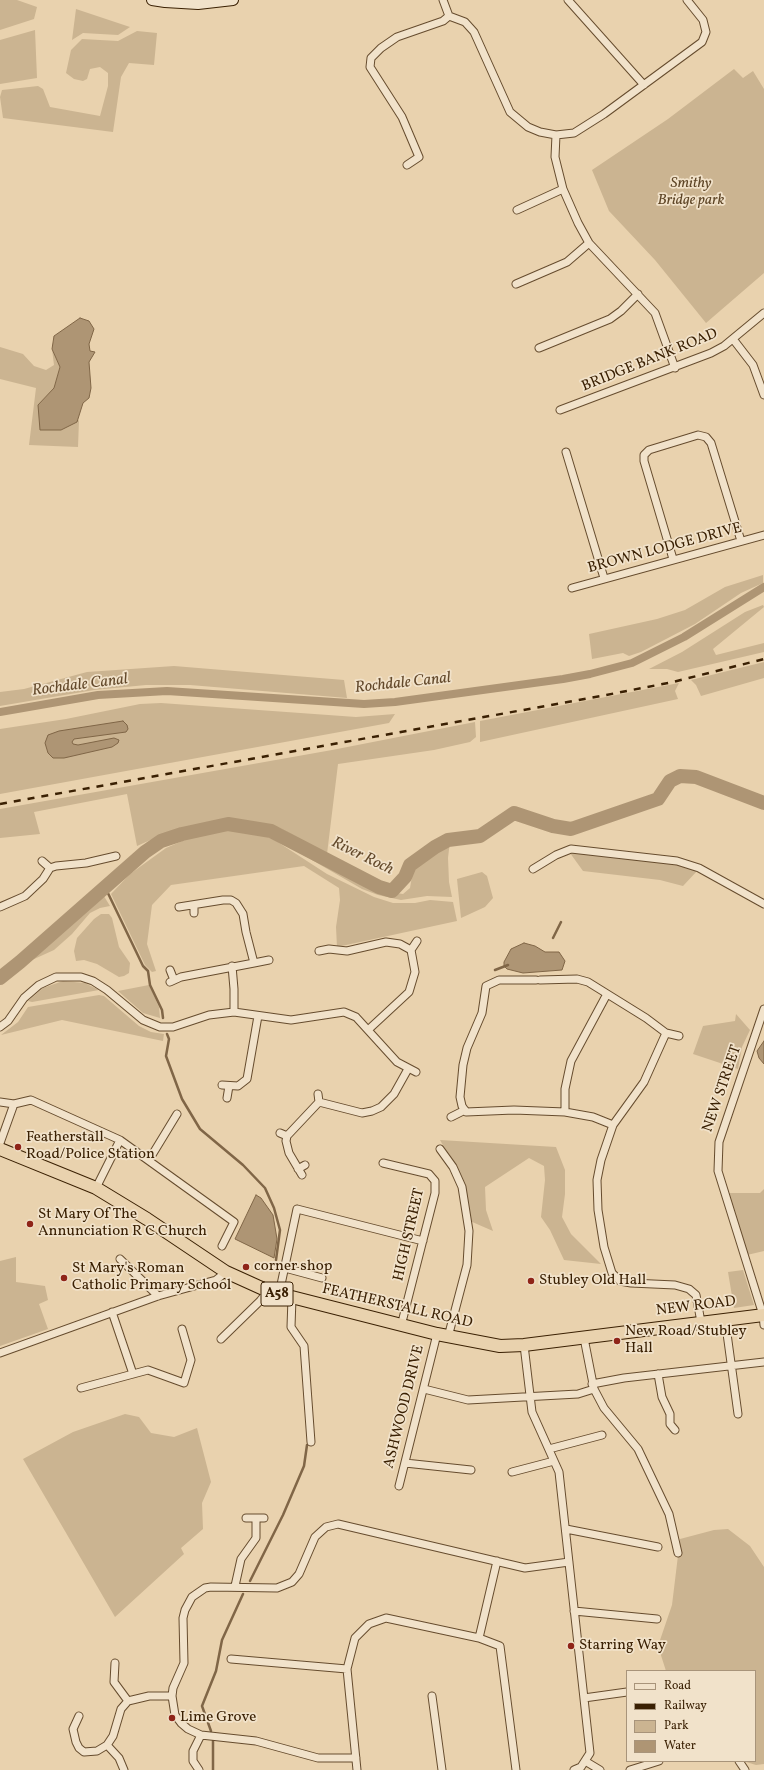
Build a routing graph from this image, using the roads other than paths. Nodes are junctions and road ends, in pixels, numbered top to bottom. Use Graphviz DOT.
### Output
graph roads {
  1 [pos="152,0"];
  2 [pos="232,0"];
  3 [pos="443,0"];
  4 [pos="568,0"];
  5 [pos="687,0"];
  6 [pos="449,16"];
  7 [pos="644,85"];
  8 [pos="556,135"];
  9 [pos="407,165"];
  10 [pos="563,189"];
  11 [pos="517,210"];
  12 [pos="589,243"];
  13 [pos="516,284"];
  14 [pos="638,294"];
  15 [pos="764,313"];
  16 [pos="733,339"];
  17 [pos="539,348"];
  18 [pos="675,368"];
  19 [pos="764,395"];
  20 [pos="560,410"];
  21 [pos="566,452"];
  22 [pos="764,535"];
  23 [pos="741,541"];
  24 [pos="673,559"];
  25 [pos="604,578"];
  26 [pos="572,588"];
  27 [pos="116,856"];
  28 [pos="42,861"];
  29 [pos="50,868"];
  30 [pos="533,869"];
  31 [pos="764,904"];
  32 [pos="194,905"];
  33 [pos="0,907"];
  34 [pos="179,907"];
  35 [pos="194,913"];
  36 [pos="417,941"];
  37 [pos="411,950"];
  38 [pos="319,951"];
  39 [pos="269,960"];
  40 [pos="254,963"];
  41 [pos="232,966"];
  42 [pos="170,970"];
  43 [pos="607,994"];
  44 [pos="764,1009"];
  45 [pos="234,1012"];
  46 [pos="258,1016"];
  47 [pos="0,1026"];
  48 [pos="368,1030"];
  49 [pos="666,1033"];
  50 [pos="679,1036"];
  51 [pos="408,1069"];
  52 [pos="416,1072"];
  53 [pos="318,1094"];
  54 [pos="227,1098"];
  55 [pos="0,1102"];
  56 [pos="319,1102"];
  57 [pos="14,1104"];
  58 [pos="465,1111"];
  59 [pos="565,1112"];
  60 [pos="177,1114"];
  61 [pos="451,1117"];
  62 [pos="613,1125"];
  63 [pos="280,1133"];
  64 [pos="287,1136"];
  65 [pos="120,1140"];
  66 [pos="0,1143"];
  67 [pos="0,1149"];
  68 [pos="440,1149"];
  69 [pos="149,1160"];
  70 [pos="384,1163"];
  71 [pos="305,1165"];
  72 [pos="96,1188"];
  73 [pos="423,1241"];
  74 [pos="222,1246"];
  75 [pos="120,1259"];
  76 [pos="285,1268"];
  77 [pos="226,1272"];
  78 [pos="322,1278"];
  79 [pos="274,1293"];
  80 [pos="158,1296"];
  81 [pos="292,1298"];
  82 [pos="112,1312"];
  83 [pos="725,1319"];
  84 [pos="764,1319"];
  85 [pos="701,1322"];
  86 [pos="401,1326"];
  87 [pos="182,1329"];
  88 [pos="442,1336"];
  89 [pos="584,1338"];
  90 [pos="221,1339"];
  91 [pos="524,1345"];
  92 [pos="0,1353"];
  93 [pos="764,1362"];
  94 [pos="732,1365"];
  95 [pos="132,1374"];
  96 [pos="658,1374"];
  97 [pos="593,1386"];
  98 [pos="81,1388"];
  99 [pos="424,1389"];
  100 [pos="530,1398"];
  101 [pos="738,1414"];
  102 [pos="675,1430"];
  103 [pos="602,1435"];
  104 [pos="311,1442"];
  105 [pos="549,1449"];
  106 [pos="554,1461"];
  107 [pos="404,1463"];
  108 [pos="471,1470"];
  109 [pos="512,1472"];
  110 [pos="399,1486"];
  111 [pos="246,1518"];
  112 [pos="256,1518"];
  113 [pos="264,1518"];
  114 [pos="566,1529"];
  115 [pos="658,1547"];
  116 [pos="678,1554"];
  117 [pos="498,1561"];
  118 [pos="569,1562"];
  119 [pos="235,1586"];
  120 [pos="574,1611"];
  121 [pos="656,1619"];
  122 [pos="479,1638"];
  123 [pos="231,1659"];
  124 [pos="115,1663"];
  125 [pos="347,1669"];
  126 [pos="626,1692"];
  127 [pos="172,1696"];
  128 [pos="432,1696"];
  129 [pos="584,1698"];
  130 [pos="128,1701"];
  131 [pos="79,1716"];
  132 [pos="202,1735"];
  133 [pos="107,1745"];
  134 [pos="356,1758"];
  135 [pos="585,1761"];
  136 [pos="656,1762"];
  137 [pos="124,1770"];
  138 [pos="199,1770"];
  139 [pos="357,1770"];
  140 [pos="442,1770"];
  141 [pos="516,1770"];
  142 [pos="574,1770"];
  143 [pos="600,1770"];
  144 [pos="630,1770"];
  1 -- 2 [label="main road"];
  3 -- 6 [label="street"];
  4 -- 7 [label="street"];
  5 -- 7 [label="street"];
  6 -- 8 [label="street"];
  6 -- 9 [label="street"];
  7 -- 8 [label="street"];
  8 -- 10 [label="street"];
  10 -- 11 [label="street"];
  10 -- 12 [label="street"];
  12 -- 13 [label="street"];
  12 -- 14 [label="street"];
  14 -- 17 [label="street"];
  14 -- 18 [label="street"];
  15 -- 16 [label="street, BRIDGE BANK ROAD"];
  16 -- 18 [label="street, BRIDGE BANK ROAD"];
  16 -- 19 [label="street"];
  18 -- 20 [label="street, BRIDGE BANK ROAD"];
  21 -- 25 [label="street"];
  22 -- 23 [label="street, BROWN LODGE DRIVE"];
  23 -- 24 [label="street, BROWN LODGE DRIVE"];
  23 -- 24 [label="street"];
  24 -- 25 [label="street, BROWN LODGE DRIVE"];
  25 -- 26 [label="street, BROWN LODGE DRIVE"];
  27 -- 29 [label="street"];
  28 -- 29 [label="street"];
  29 -- 33 [label="street"];
  30 -- 31 [label="street"];
  32 -- 34 [label="street"];
  32 -- 35 [label="street"];
  32 -- 40 [label="street"];
  36 -- 37 [label="street"];
  37 -- 38 [label="street"];
  37 -- 48 [label="street"];
  39 -- 40 [label="street"];
  40 -- 41 [label="street"];
  41 -- 42 [label="street"];
  41 -- 45 [label="street"];
  43 -- 49 [label="street"];
  43 -- 58 [label="street"];
  43 -- 59 [label="street"];
  44 -- 84 [label="street, NEW STREET"];
  45 -- 46 [label="street"];
  45 -- 47 [label="street"];
  46 -- 48 [label="street"];
  46 -- 54 [label="street"];
  48 -- 51 [label="street"];
  49 -- 50 [label="street"];
  49 -- 62 [label="street"];
  51 -- 52 [label="street"];
  51 -- 56 [label="street"];
  53 -- 56 [label="street"];
  55 -- 57 [label="street"];
  56 -- 64 [label="street"];
  57 -- 65 [label="street"];
  57 -- 66 [label="street"];
  58 -- 59 [label="street"];
  58 -- 61 [label="street"];
  59 -- 62 [label="street"];
  60 -- 69 [label="street"];
  62 -- 85 [label="street"];
  63 -- 64 [label="street"];
  64 -- 71 [label="street"];
  65 -- 69 [label="street"];
  65 -- 72 [label="street"];
  67 -- 72 [label="highway, FEATHERSTALL ROAD / A58"];
  68 -- 88 [label="street, ASHWOOD DRIVE"];
  69 -- 74 [label="street"];
  70 -- 73 [label="street, HIGH STREET"];
  72 -- 77 [label="highway, FEATHERSTALL ROAD / A58"];
  73 -- 76 [label="street"];
  73 -- 86 [label="street, HIGH STREET"];
  75 -- 80 [label="street"];
  76 -- 78 [label="street"];
  76 -- 79 [label="street"];
  77 -- 79 [label="highway, FEATHERSTALL ROAD / A58"];
  77 -- 80 [label="street"];
  79 -- 81 [label="highway, FEATHERSTALL ROAD / A58"];
  79 -- 90 [label="street"];
  80 -- 82 [label="street"];
  81 -- 86 [label="highway, FEATHERSTALL ROAD / A58"];
  81 -- 104 [label="street"];
  82 -- 92 [label="street"];
  82 -- 95 [label="street"];
  83 -- 84 [label="highway, NEW ROAD / A58"];
  83 -- 85 [label="highway, NEW ROAD / A58"];
  83 -- 94 [label="street"];
  85 -- 89 [label="highway, NEW ROAD / A58"];
  86 -- 88 [label="highway, FEATHERSTALL ROAD / A58"];
  87 -- 95 [label="street"];
  88 -- 91 [label="highway, FEATHERSTALL ROAD / A58"];
  88 -- 99 [label="street, ASHWOOD DRIVE"];
  89 -- 91 [label="highway, FEATHERSTALL ROAD / A58"];
  89 -- 97 [label="street"];
  91 -- 100 [label="street"];
  93 -- 94 [label="street"];
  94 -- 96 [label="street"];
  94 -- 101 [label="street"];
  95 -- 98 [label="street"];
  96 -- 97 [label="street"];
  96 -- 102 [label="street"];
  97 -- 100 [label="street"];
  97 -- 116 [label="street"];
  99 -- 100 [label="street"];
  99 -- 107 [label="street, ASHWOOD DRIVE"];
  100 -- 105 [label="street"];
  103 -- 105 [label="street"];
  105 -- 106 [label="street"];
  106 -- 109 [label="street"];
  106 -- 114 [label="street"];
  107 -- 108 [label="street"];
  107 -- 110 [label="street, ASHWOOD DRIVE"];
  111 -- 112 [label="street"];
  112 -- 113 [label="street"];
  112 -- 119 [label="street"];
  114 -- 115 [label="street"];
  114 -- 118 [label="street"];
  117 -- 118 [label="street"];
  117 -- 119 [label="street"];
  117 -- 122 [label="street"];
  118 -- 120 [label="street"];
  119 -- 127 [label="street"];
  120 -- 121 [label="street"];
  120 -- 129 [label="street"];
  122 -- 125 [label="street"];
  122 -- 141 [label="street"];
  123 -- 125 [label="street"];
  124 -- 130 [label="street"];
  125 -- 134 [label="street"];
  126 -- 129 [label="street"];
  127 -- 130 [label="street"];
  127 -- 132 [label="street"];
  128 -- 140 [label="street"];
  129 -- 135 [label="street"];
  130 -- 133 [label="street"];
  131 -- 133 [label="street"];
  132 -- 134 [label="street"];
  132 -- 138 [label="street"];
  133 -- 137 [label="street"];
  134 -- 139 [label="street"];
  135 -- 142 [label="street"];
  135 -- 143 [label="street"];
  136 -- 144 [label="street"];
}
